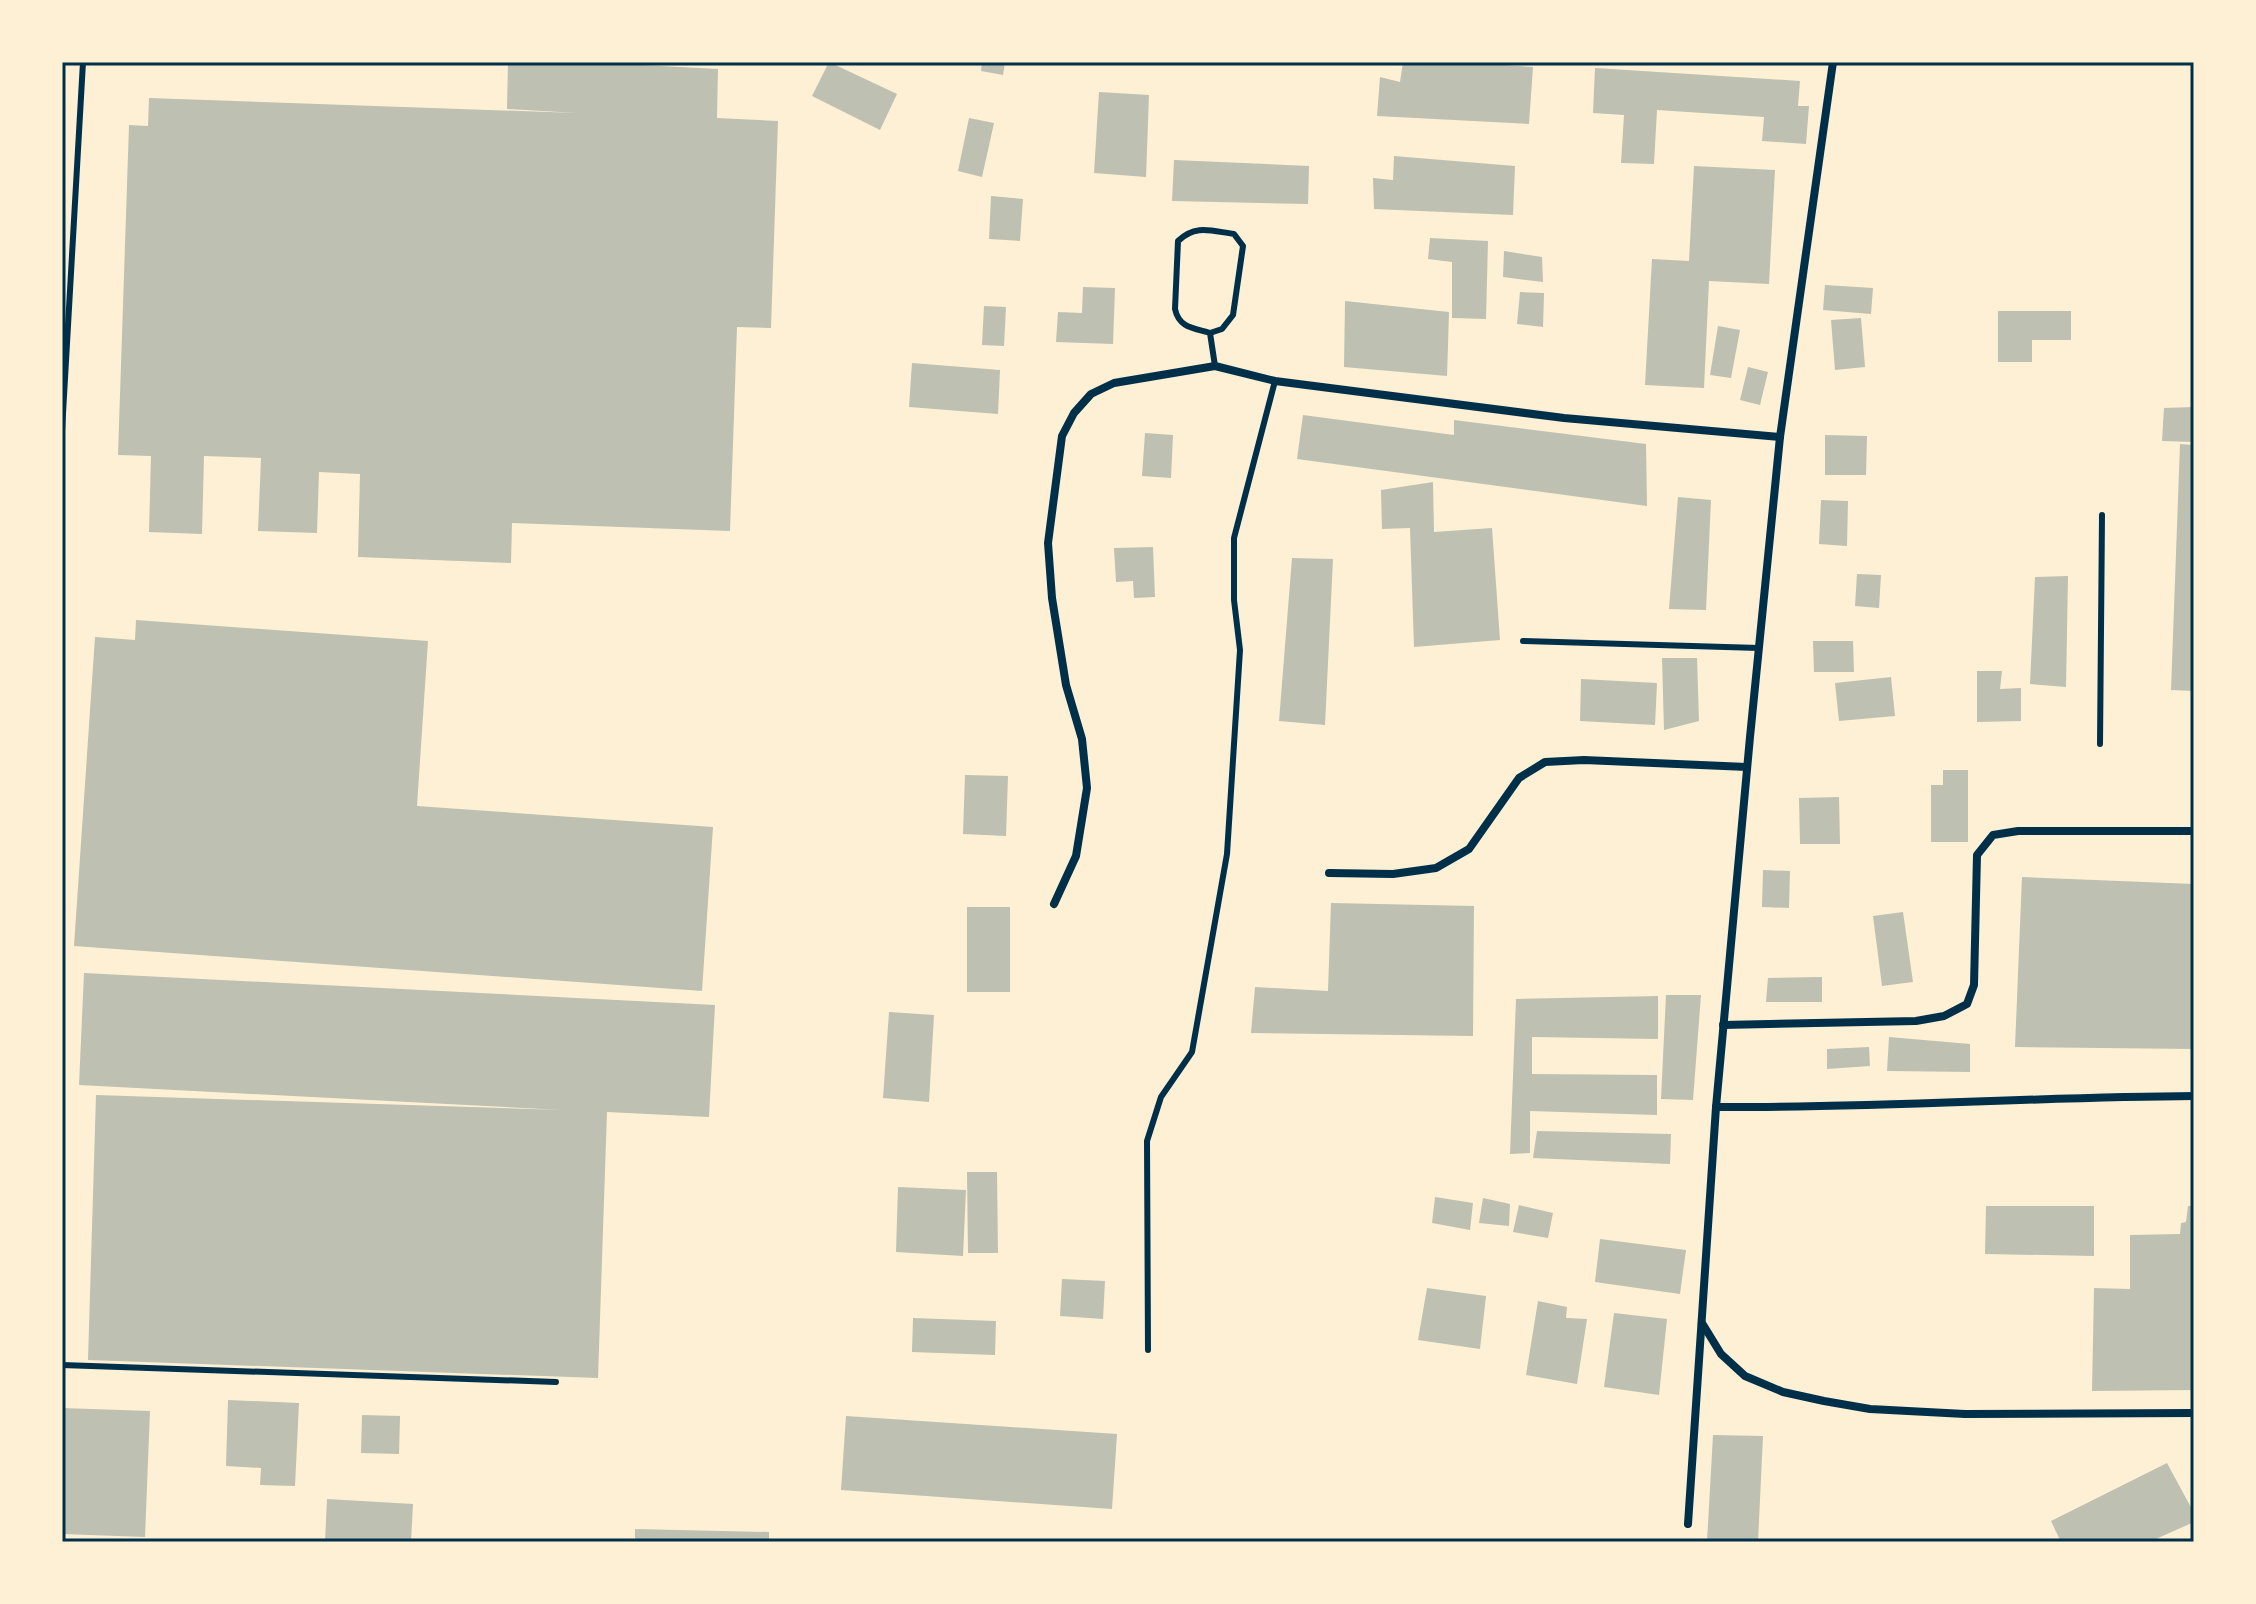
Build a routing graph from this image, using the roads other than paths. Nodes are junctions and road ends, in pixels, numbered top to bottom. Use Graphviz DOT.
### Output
graph roads {
  1 [pos="83,62"];
  2 [pos="1833,62"];
  3 [pos="1210,333"];
  4 [pos="1215,366"];
  5 [pos="1275,381"];
  6 [pos="62,431"];
  7 [pos="1780,437"];
  8 [pos="2102,515"];
  9 [pos="1523,641"];
  10 [pos="1759,648"];
  11 [pos="2100,744"];
  12 [pos="1747,767"];
  13 [pos="2194,831"];
  14 [pos="1329,873"];
  15 [pos="1054,904"];
  16 [pos="1723,1025"];
  17 [pos="2194,1096"];
  18 [pos="1716,1107"];
  19 [pos="1702,1322"];
  20 [pos="1148,1350"];
  21 [pos="62,1365"];
  22 [pos="556,1382"];
  23 [pos="2194,1413"];
  24 [pos="1688,1524"];
  1 -- 6 [label="lane"];
  2 -- 7 [label="street"];
  3 -- 3 [label="lane"];
  3 -- 4 [label="lane"];
  4 -- 5 [label="street"];
  4 -- 15 [label="street"];
  5 -- 7 [label="street"];
  5 -- 20 [label="lane"];
  7 -- 10 [label="street"];
  8 -- 11 [label="lane"];
  9 -- 10 [label="lane"];
  10 -- 12 [label="street"];
  12 -- 14 [label="street"];
  12 -- 16 [label="street"];
  13 -- 16 [label="street"];
  16 -- 18 [label="street"];
  17 -- 18 [label="street"];
  18 -- 19 [label="street"];
  19 -- 23 [label="street"];
  19 -- 24 [label="street"];
  21 -- 22 [label="lane"];
}
